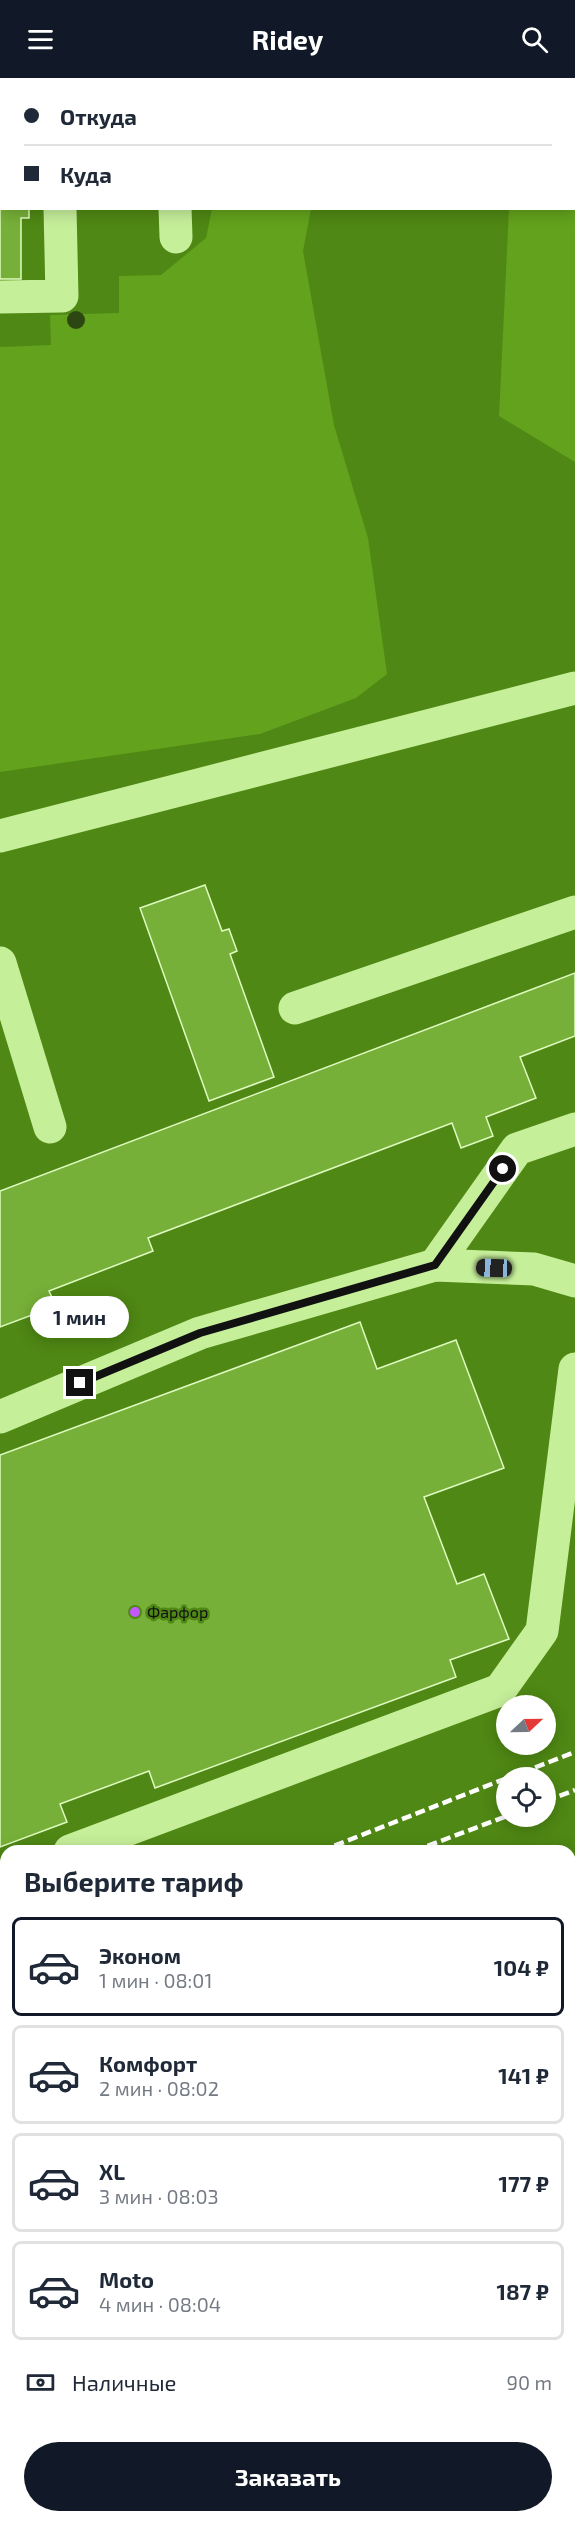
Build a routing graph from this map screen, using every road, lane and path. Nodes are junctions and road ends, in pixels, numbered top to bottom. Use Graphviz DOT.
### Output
graph roads {
  1 [pos="60,210"];
  2 [pos="0,297"];
  3 [pos="575,688"];
  4 [pos="0,836"];
  5 [pos="575,912"];
  6 [pos="0,963"];
  7 [pos="295,1008"];
  8 [pos="50,1127"];
  9 [pos="575,1129"];
  10 [pos="435,1265"];
  11 [pos="575,1281"];
  12 [pos="575,1369"];
  13 [pos="0,1417"];
  14 [pos="86,1845"];
  1 -- 2 [label="street"];
  3 -- 4 [label="street"];
  5 -- 7 [label="street"];
  6 -- 8 [label="street"];
  9 -- 10 [label="street"];
  10 -- 11 [label="street"];
  10 -- 13 [label="street"];
  12 -- 14 [label="street"];
}
